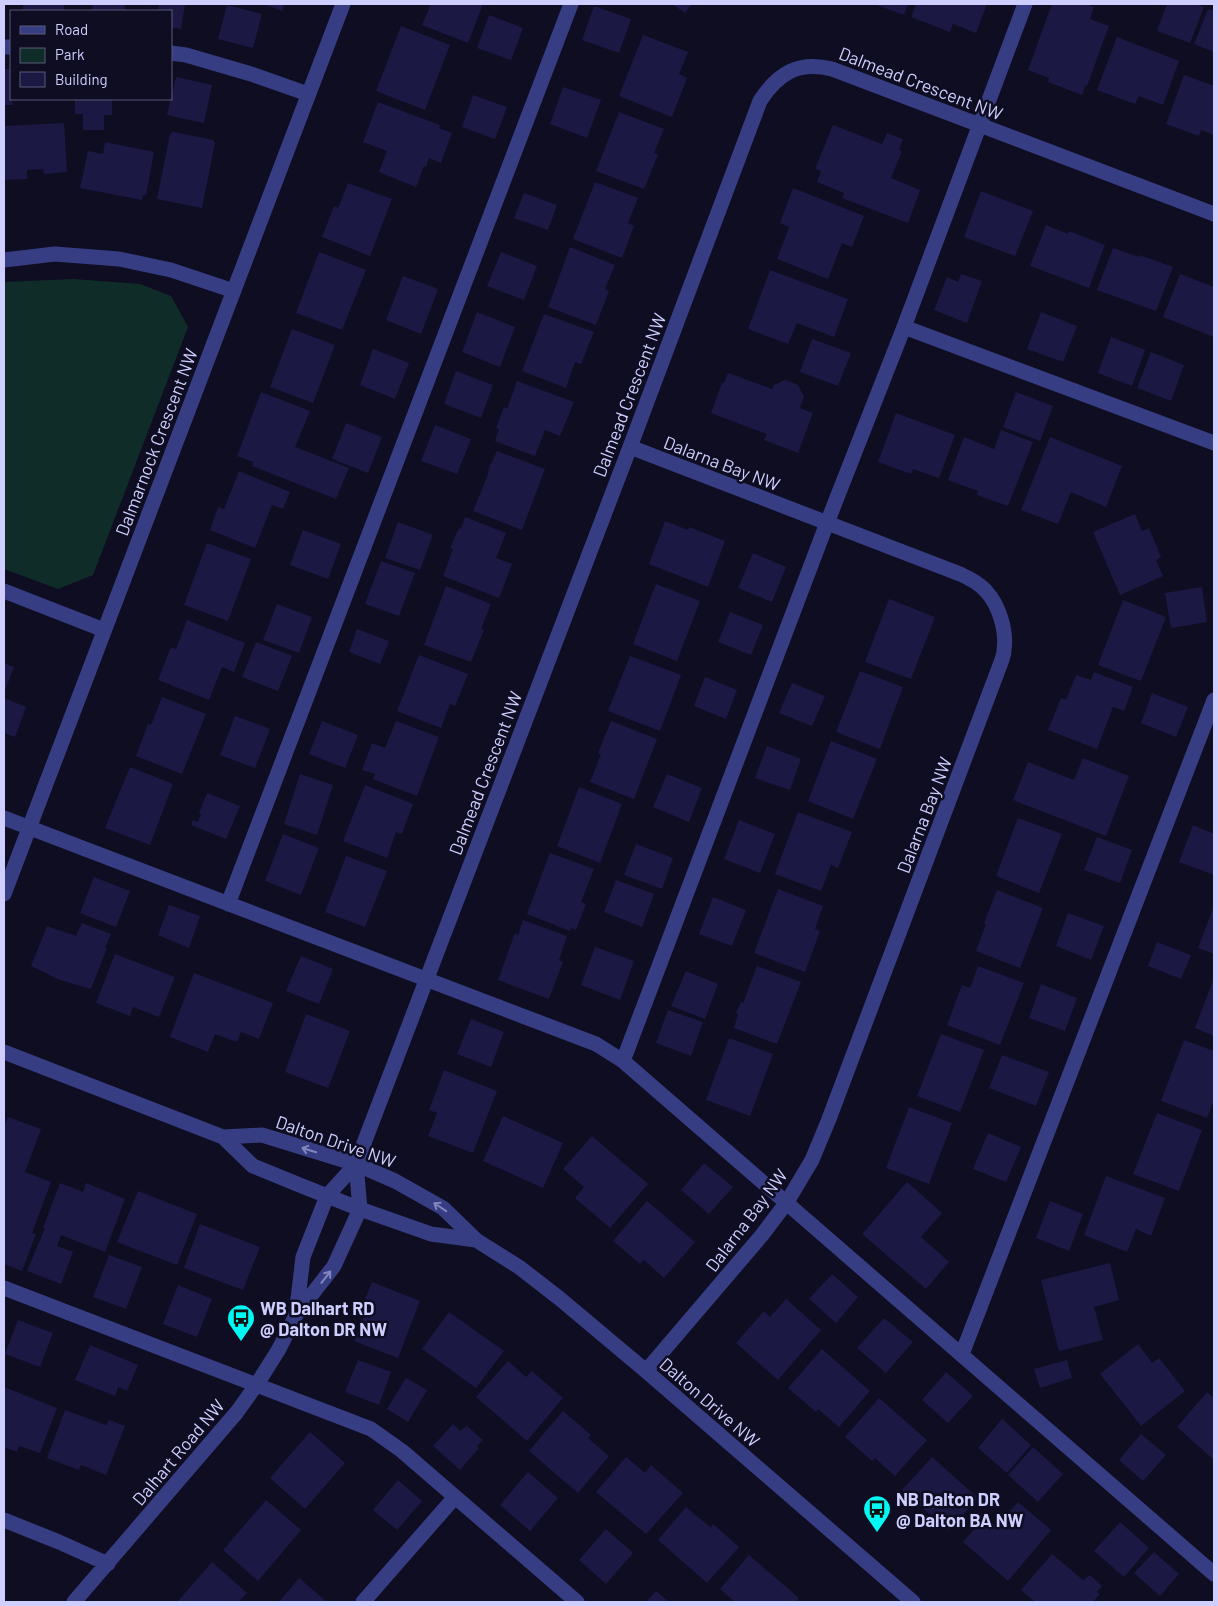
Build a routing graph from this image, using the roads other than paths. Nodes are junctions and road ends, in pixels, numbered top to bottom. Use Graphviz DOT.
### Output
graph roads {
  1 [pos="343,4"];
  2 [pos="571,4"];
  3 [pos="1025,4"];
  4 [pos="172,53"];
  5 [pos="308,94"];
  6 [pos="979,126"];
  7 [pos="1214,214"];
  8 [pos="4,260"];
  9 [pos="234,291"];
  10 [pos="904,327"];
  11 [pos="1214,443"];
  12 [pos="630,447"];
  13 [pos="827,523"];
  14 [pos="4,591"];
  15 [pos="104,630"];
  16 [pos="1214,700"];
  17 [pos="4,818"];
  18 [pos="29,828"];
  19 [pos="4,894"];
  20 [pos="228,904"];
  21 [pos="427,980"];
  22 [pos="4,1052"];
  23 [pos="622,1061"];
  24 [pos="223,1136"];
  25 [pos="356,1164"];
  26 [pos="328,1196"];
  27 [pos="786,1202"];
  28 [pos="360,1209"];
  29 [pos="476,1240"];
  30 [pos="4,1288"];
  31 [pos="296,1315"];
  32 [pos="962,1354"];
  33 [pos="646,1371"];
  34 [pos="257,1384"];
  35 [pos="455,1497"];
  36 [pos="4,1520"];
  37 [pos="108,1564"];
  38 [pos="1214,1574"];
  39 [pos="74,1602"];
  40 [pos="364,1602"];
  41 [pos="577,1602"];
  42 [pos="913,1602"];
  1 -- 5 [label="street, Dalmarnock Crescent NW"];
  2 -- 20 [label="street"];
  3 -- 6 [label="street"];
  4 -- 5 [label="street"];
  5 -- 9 [label="street, Dalmarnock Crescent NW"];
  6 -- 7 [label="street, Dalmead Crescent NW"];
  6 -- 10 [label="street"];
  6 -- 12 [label="street, Dalmead Crescent NW"];
  8 -- 9 [label="street"];
  9 -- 15 [label="street, Dalmarnock Crescent NW"];
  10 -- 11 [label="street"];
  10 -- 13 [label="street"];
  12 -- 13 [label="street, Dalarna Bay NW"];
  12 -- 21 [label="street, Dalmead Crescent NW"];
  13 -- 23 [label="street"];
  13 -- 27 [label="street, Dalarna Bay NW"];
  14 -- 15 [label="street"];
  15 -- 18 [label="street, Dalmarnock Crescent NW"];
  16 -- 32 [label="street"];
  17 -- 18 [label="street"];
  18 -- 19 [label="street, Dalmarnock Crescent NW"];
  18 -- 20 [label="street"];
  20 -- 21 [label="street"];
  21 -- 23 [label="street"];
  21 -- 25 [label="street, Dalmead Crescent NW"];
  22 -- 24 [label="street, Dalton Drive NW"];
  23 -- 27 [label="street"];
  25 -- 24 [label="street, Dalton Drive NW, one-way"];
  24 -- 26 [label="street, Dalton Drive NW"];
  25 -- 26 [label="street, Dalhart Road NW"];
  25 -- 28 [label="street, Dalhart Road NW"];
  29 -- 25 [label="street, Dalton Drive NW, one-way"];
  26 -- 28 [label="street, Dalton Drive NW"];
  26 -- 31 [label="street, Dalhart Road NW"];
  27 -- 32 [label="street"];
  27 -- 33 [label="street, Dalarna Bay NW"];
  28 -- 29 [label="street, Dalton Drive NW"];
  31 -- 28 [label="street, Dalhart Road NW, one-way"];
  29 -- 33 [label="street, Dalton Drive NW"];
  30 -- 34 [label="street"];
  31 -- 34 [label="street, Dalhart Road NW"];
  32 -- 38 [label="street"];
  33 -- 42 [label="street, Dalton Drive NW"];
  34 -- 35 [label="street"];
  34 -- 37 [label="street, Dalhart Road NW"];
  35 -- 40 [label="street"];
  35 -- 41 [label="street"];
  36 -- 37 [label="street"];
  37 -- 39 [label="street, Dalhart Road NW"];
}
